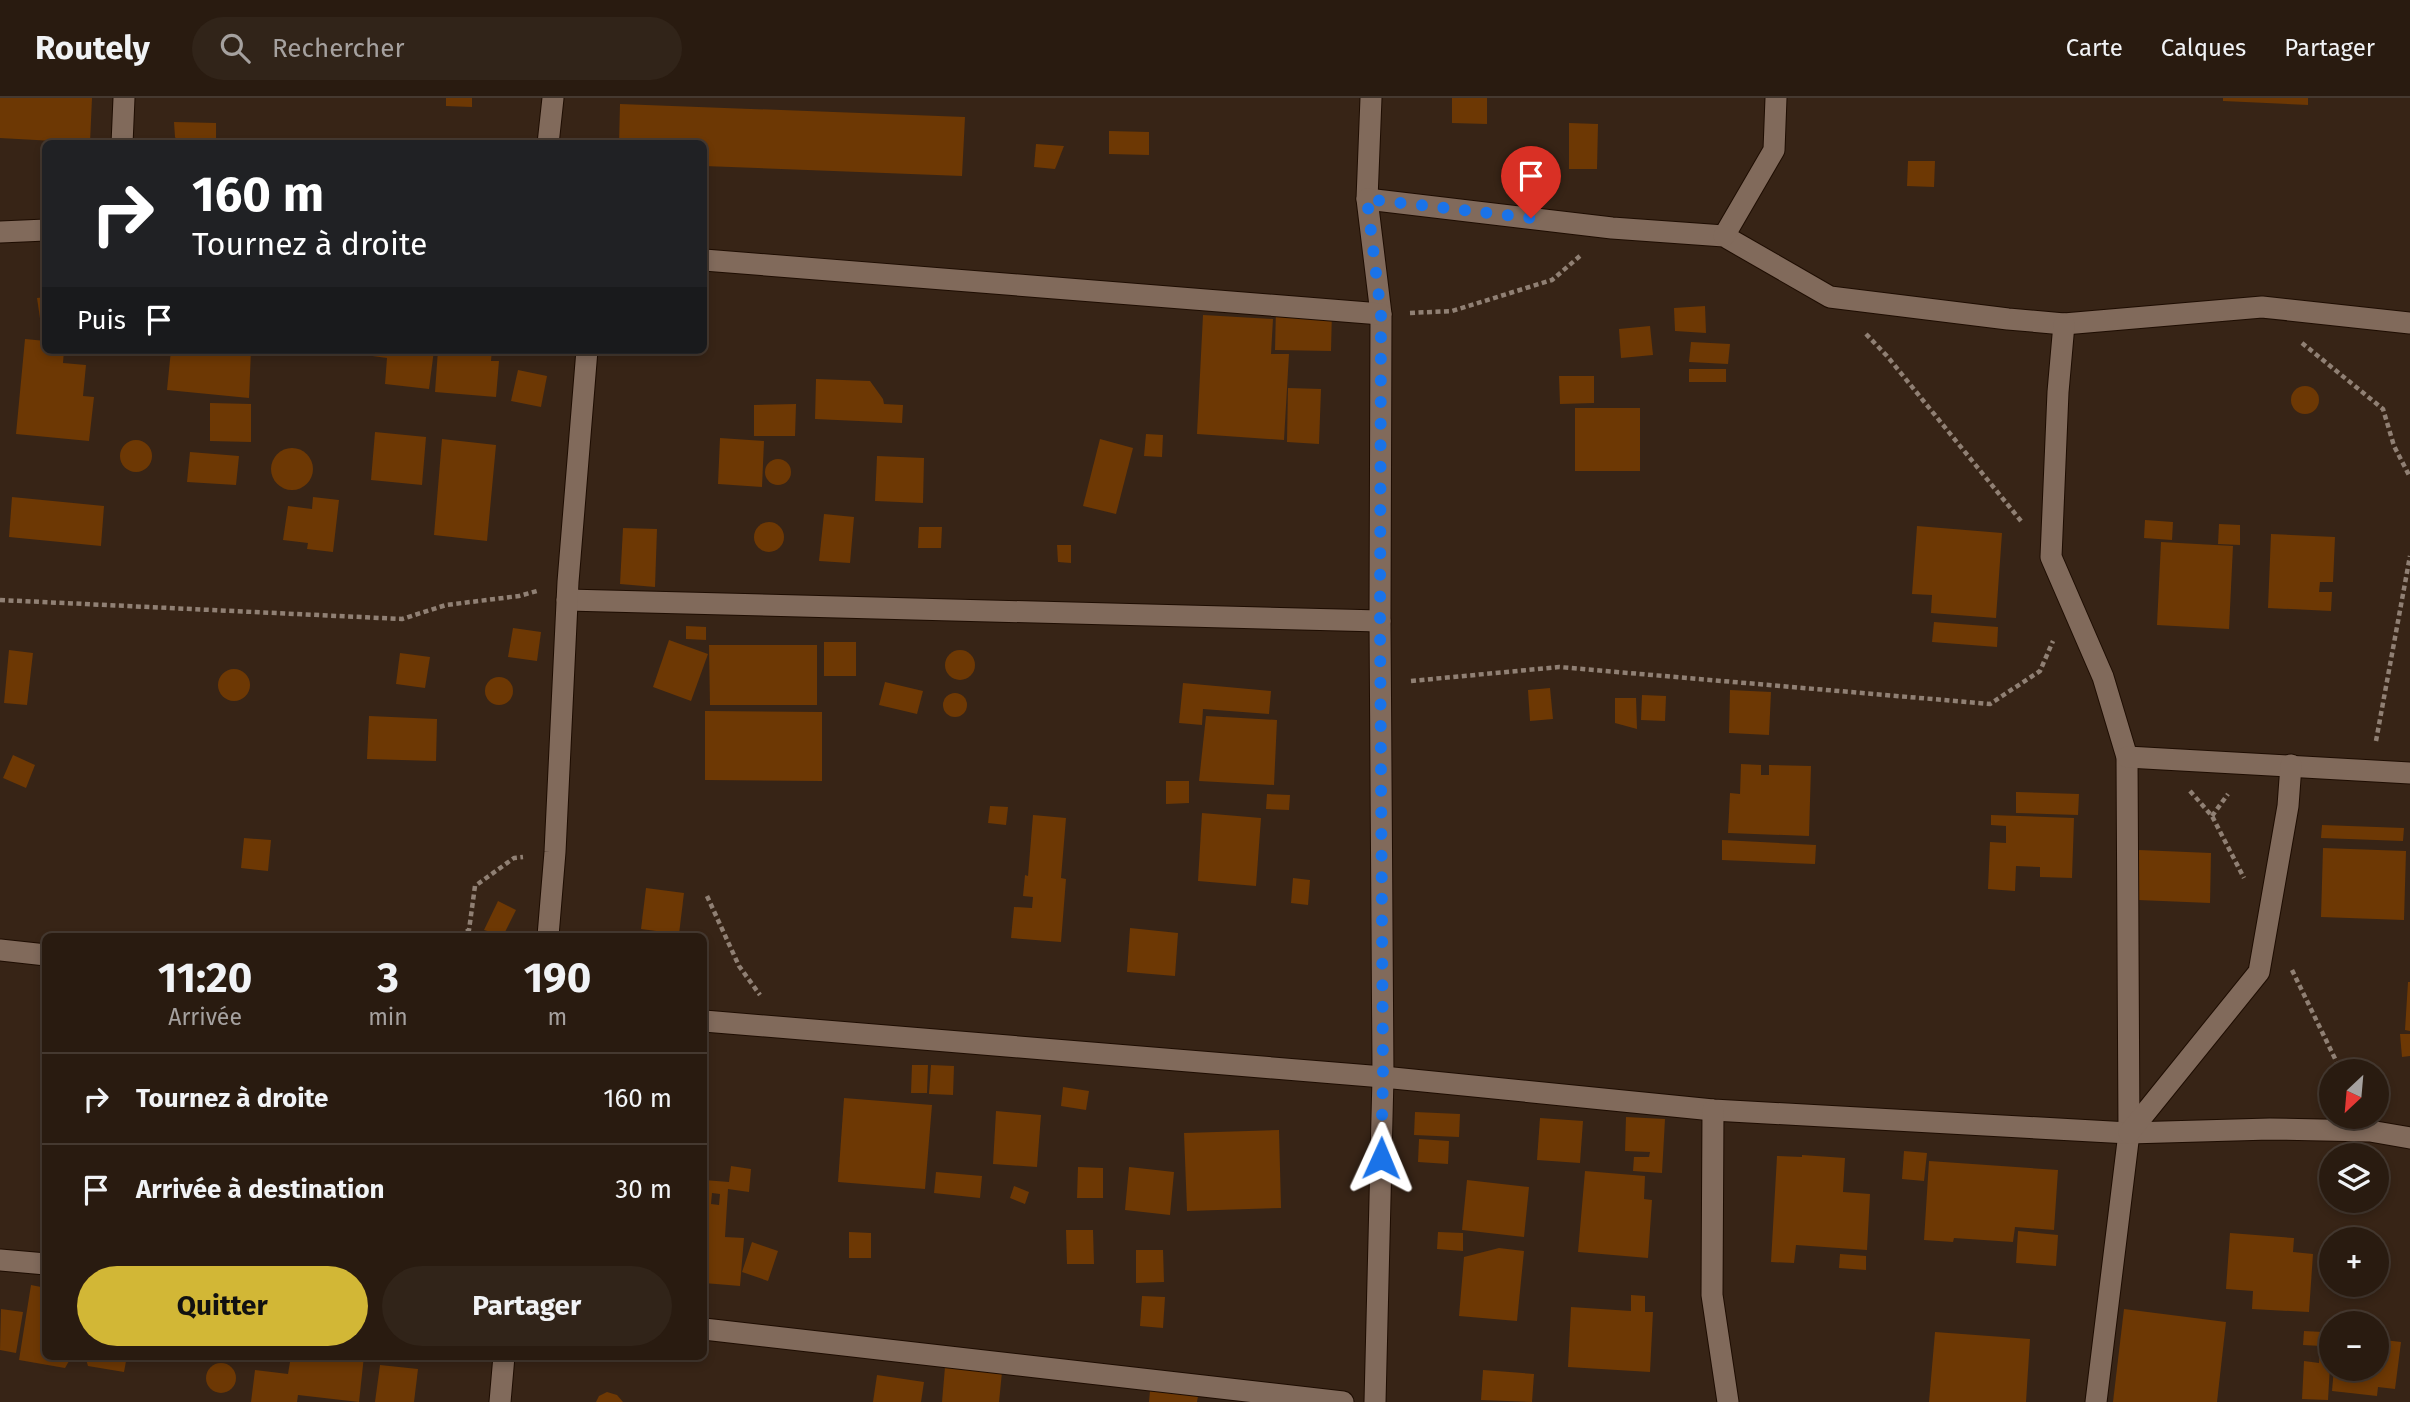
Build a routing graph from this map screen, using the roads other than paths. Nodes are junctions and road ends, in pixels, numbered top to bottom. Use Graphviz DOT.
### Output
graph roads {
  1 [pos="124,98"];
  2 [pos="553,98"];
  3 [pos="1371,98"];
  4 [pos="1776,98"];
  5 [pos="122,140"];
  6 [pos="548,140"];
  7 [pos="1367,199"];
  8 [pos="42,230"];
  9 [pos="0,232"];
  10 [pos="1724,236"];
  11 [pos="707,260"];
  12 [pos="1381,314"];
  13 [pos="2410,323"];
  14 [pos="2064,324"];
  15 [pos="587,354"];
  16 [pos="568,591"];
  17 [pos="1380,621"];
  18 [pos="2127,757"];
  19 [pos="2291,765"];
  20 [pos="2410,773"];
  21 [pos="548,933"];
  22 [pos="0,950"];
  23 [pos="42,955"];
  24 [pos="707,1021"];
  25 [pos="1383,1077"];
  26 [pos="1713,1110"];
  27 [pos="2129,1133"];
  28 [pos="2410,1138"];
  29 [pos="0,1260"];
  30 [pos="42,1264"];
  31 [pos="707,1329"];
  32 [pos="504,1360"];
  33 [pos="500,1402"];
  34 [pos="1343,1402"];
  35 [pos="1375,1402"];
  36 [pos="1727,1402"];
  37 [pos="2096,1402"];
  1 -- 5 [label="street"];
  2 -- 6 [label="street"];
  3 -- 7 [label="street"];
  4 -- 10 [label="street"];
  7 -- 10 [label="street"];
  7 -- 12 [label="street"];
  8 -- 9 [label="street"];
  10 -- 14 [label="street"];
  11 -- 12 [label="street"];
  12 -- 17 [label="street"];
  13 -- 14 [label="street"];
  14 -- 18 [label="street"];
  15 -- 16 [label="street"];
  16 -- 17 [label="street"];
  16 -- 21 [label="street"];
  17 -- 25 [label="street"];
  18 -- 19 [label="street"];
  18 -- 27 [label="street"];
  19 -- 20 [label="street"];
  19 -- 27 [label="street"];
  22 -- 23 [label="street"];
  24 -- 25 [label="street"];
  25 -- 26 [label="street"];
  25 -- 35 [label="street"];
  26 -- 27 [label="street"];
  26 -- 36 [label="street"];
  27 -- 28 [label="street"];
  27 -- 37 [label="street"];
  29 -- 30 [label="street"];
  31 -- 34 [label="street"];
  32 -- 33 [label="street"];
}
